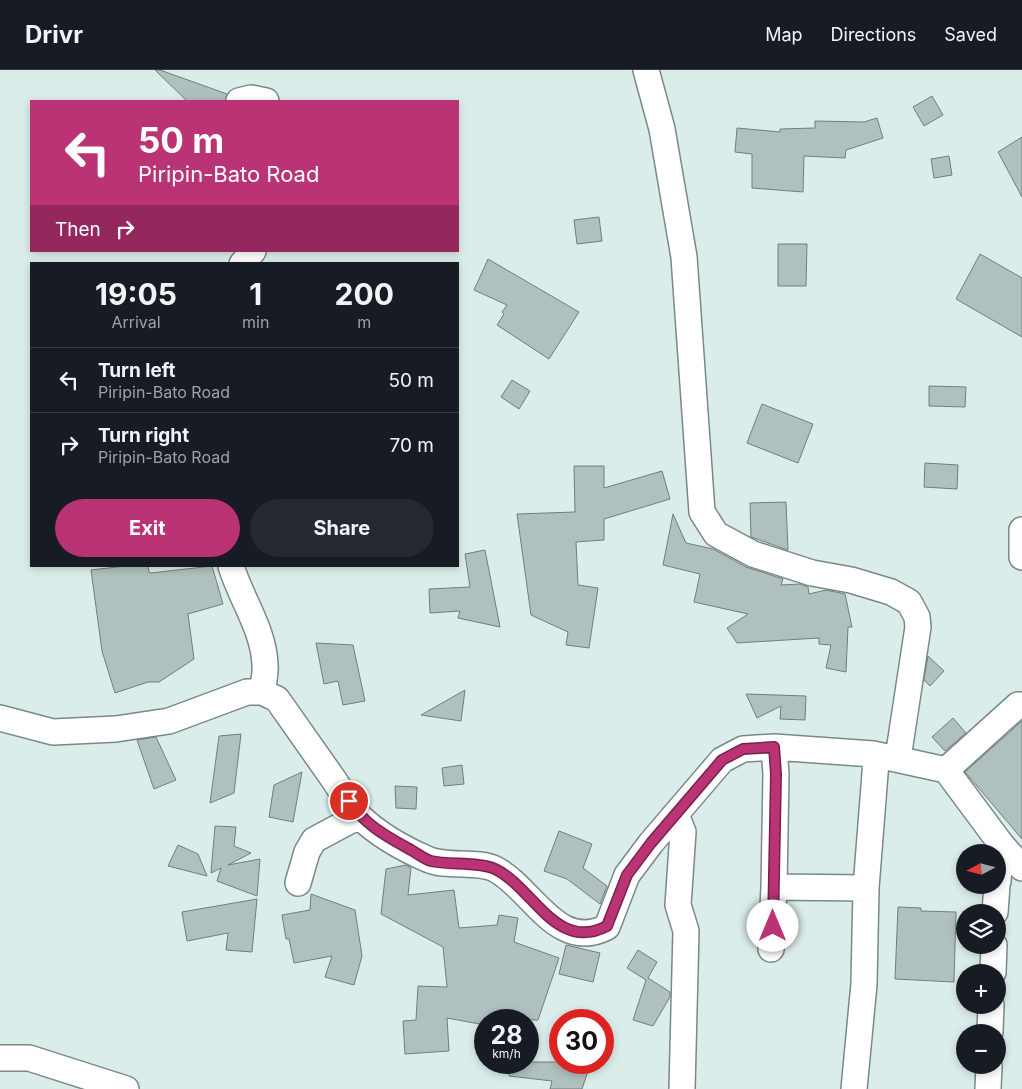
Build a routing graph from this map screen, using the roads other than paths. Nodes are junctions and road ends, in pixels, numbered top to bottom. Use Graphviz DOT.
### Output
graph roads {
  1 [pos="646,70"];
  2 [pos="243,100"];
  3 [pos="261,100"];
  4 [pos="252,252"];
  5 [pos="244,262"];
  6 [pos="1022,530"];
  7 [pos="1022,557"];
  8 [pos="231,567"];
  9 [pos="262,692"];
  10 [pos="1022,705"];
  11 [pos="0,718"];
  12 [pos="774,747"];
  13 [pos="873,754"];
  14 [pos="898,758"];
  15 [pos="946,770"];
  16 [pos="359,816"];
  17 [pos="673,817"];
  18 [pos="1001,844"];
  19 [pos="1006,850"];
  20 [pos="1022,868"];
  21 [pos="298,883"];
  22 [pos="774,888"];
  23 [pos="866,888"];
  24 [pos="770,949"];
  25 [pos="0,1058"];
  26 [pos="989,1074"];
  27 [pos="126,1089"];
  28 [pos="682,1089"];
  29 [pos="854,1089"];
  30 [pos="988,1089"];
  1 -- 14 [label="street"];
  2 -- 3 [label="street"];
  4 -- 5 [label="street"];
  6 -- 7 [label="street"];
  8 -- 9 [label="street"];
  9 -- 11 [label="street"];
  9 -- 16 [label="street"];
  10 -- 15 [label="street"];
  12 -- 13 [label="street"];
  12 -- 17 [label="street"];
  12 -- 22 [label="street"];
  13 -- 14 [label="street"];
  13 -- 23 [label="street"];
  14 -- 15 [label="street"];
  15 -- 18 [label="street"];
  16 -- 17 [label="street"];
  16 -- 21 [label="street"];
  17 -- 28 [label="street"];
  19 -- 20 [label="street"];
  22 -- 23 [label="street"];
  22 -- 24 [label="street"];
  23 -- 29 [label="street"];
  25 -- 27 [label="street"];
  26 -- 30 [label="street"];
}
